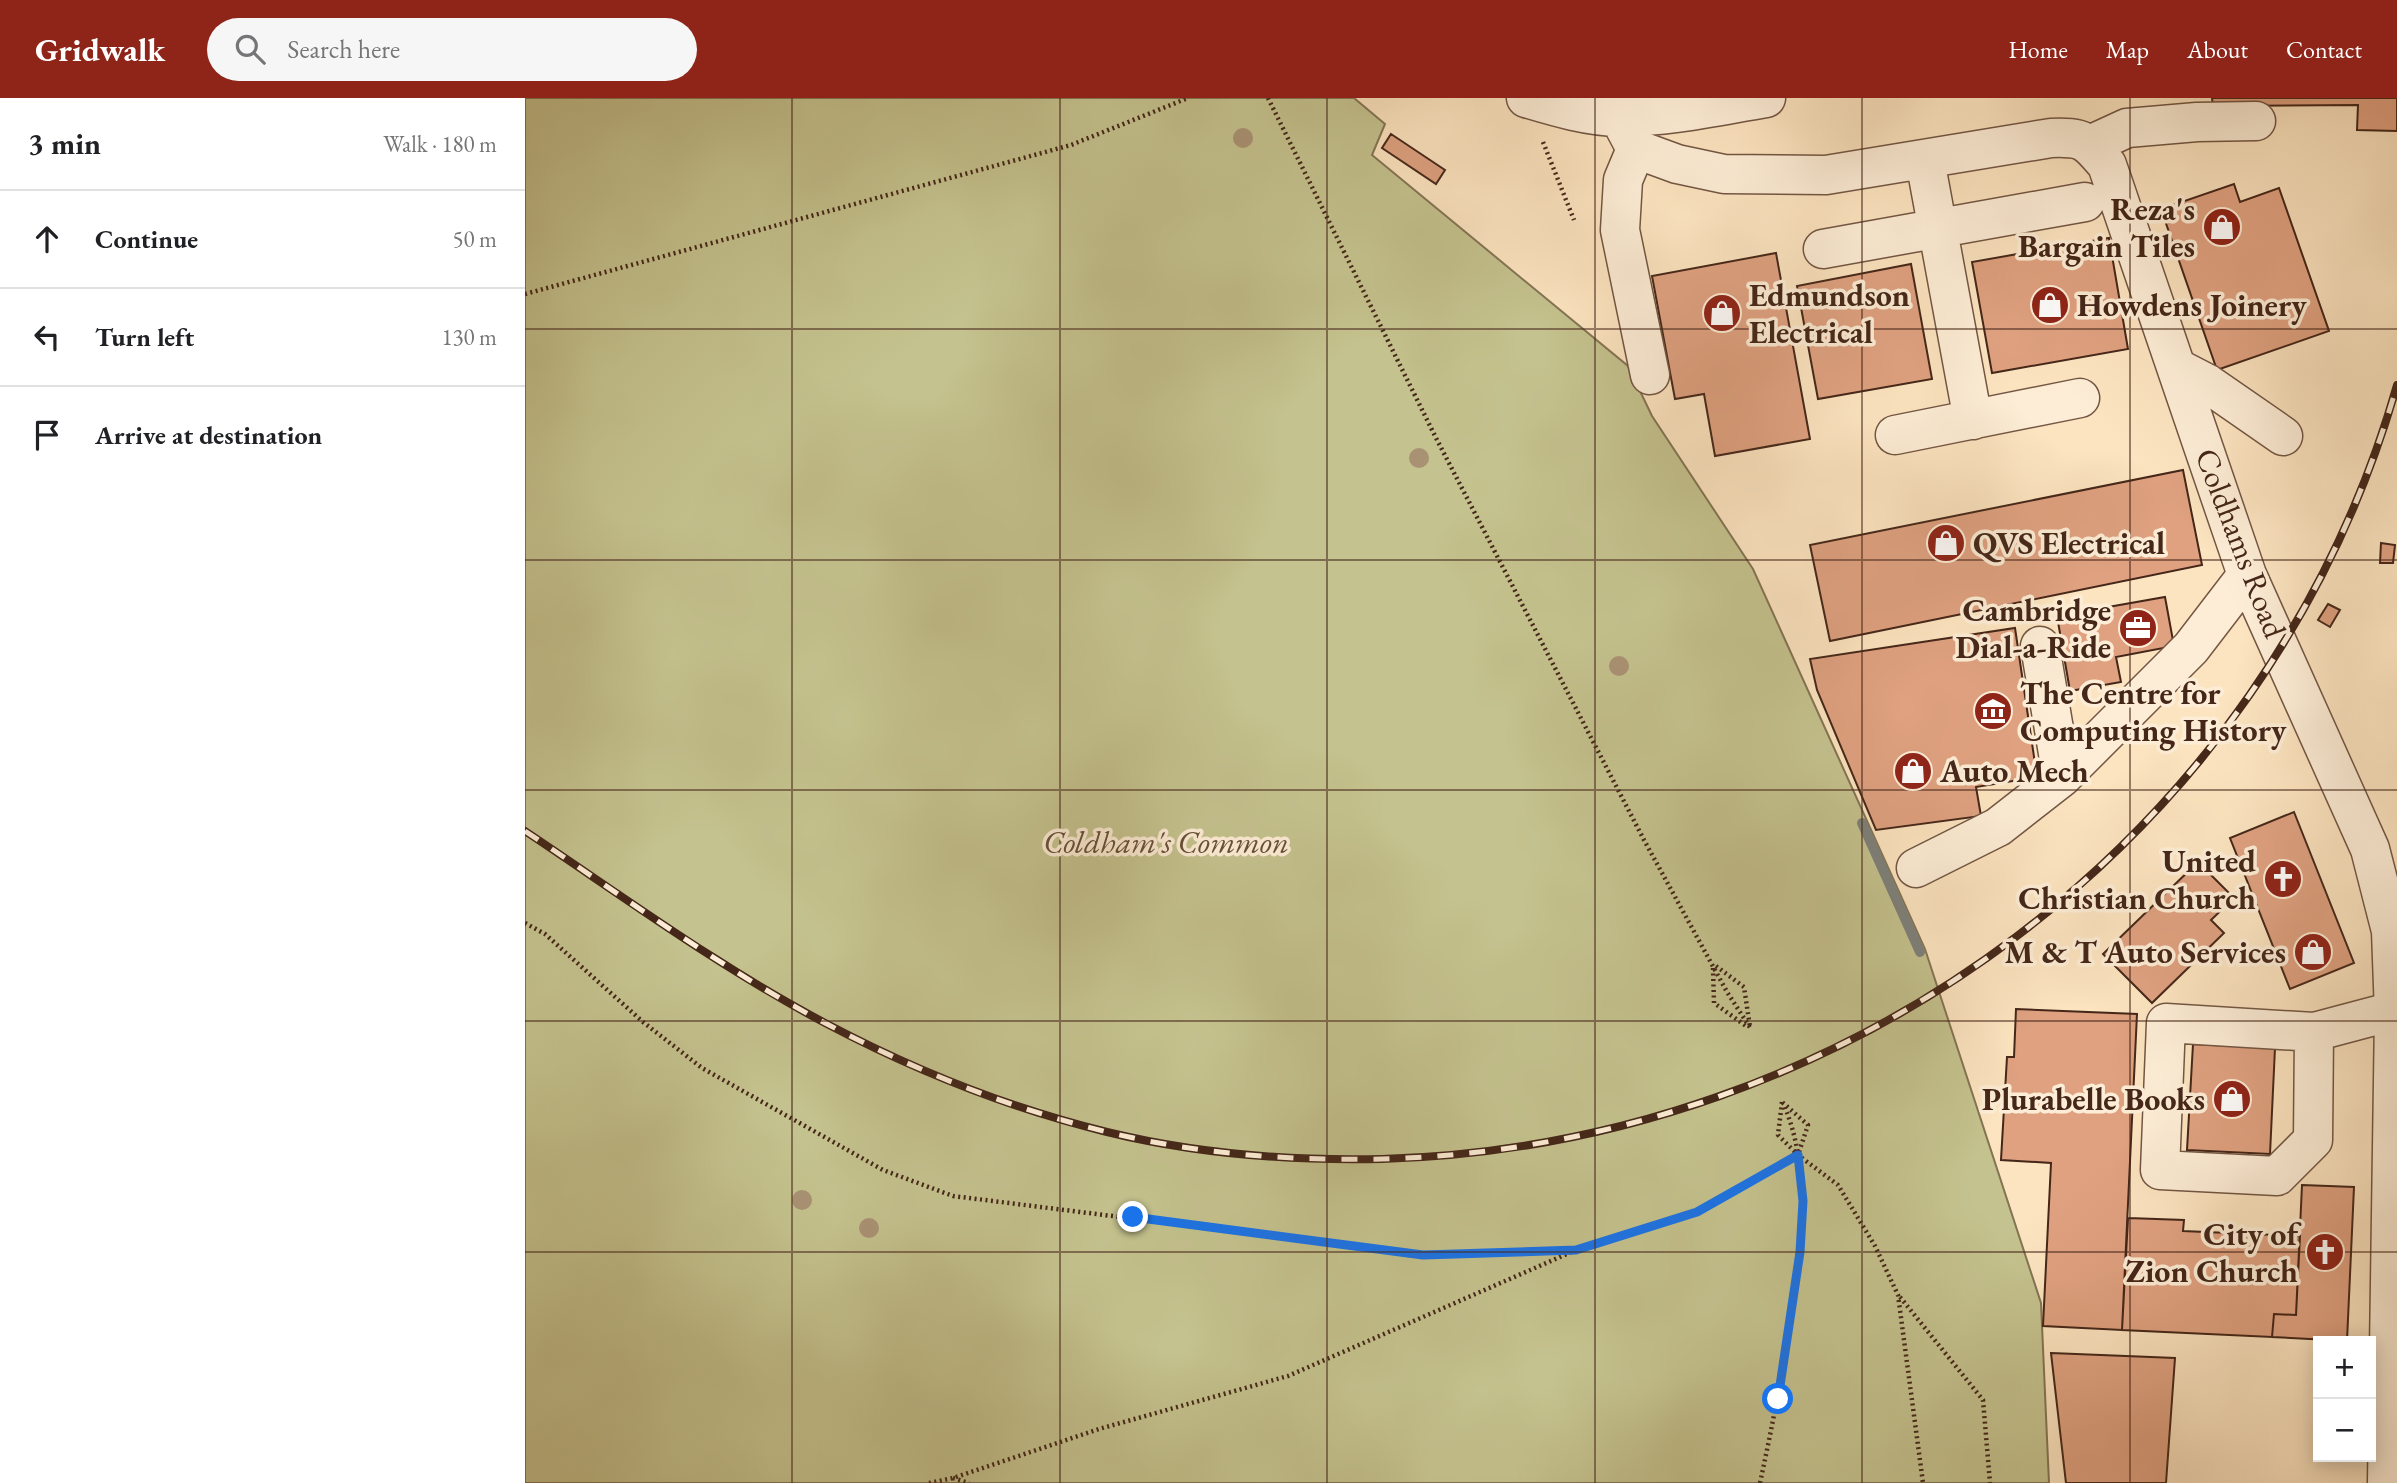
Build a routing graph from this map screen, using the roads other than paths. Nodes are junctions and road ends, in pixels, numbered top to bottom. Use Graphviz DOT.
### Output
graph roads {
  1 [pos="1526,98"];
  2 [pos="1766,98"];
  3 [pos="2197,110"];
  4 [pos="2256,121"];
  5 [pos="1627,133"];
  6 [pos="2090,145"];
  7 [pos="1925,160"];
  8 [pos="2085,202"];
  9 [pos="1938,228"];
  10 [pos="1823,249"];
  11 [pos="2177,368"];
  12 [pos="1650,375"];
  13 [pos="2080,398"];
  14 [pos="1973,420"];
  15 [pos="1895,435"];
  16 [pos="2283,436"];
  17 [pos="2247,575"];
  18 [pos="2040,646"];
  19 [pos="2062,777"];
  20 [pos="1916,868"];
  21 [pos="2395,1014"];
  22 [pos="2314,1032"];
  23 [pos="2387,1483"];
  1 -- 5 [label="street"];
  2 -- 5 [label="street"];
  3 -- 4 [label="street"];
  3 -- 6 [label="street"];
  5 -- 7 [label="street"];
  5 -- 12 [label="street"];
  6 -- 7 [label="street"];
  6 -- 11 [label="street, Coldhams Road"];
  7 -- 9 [label="street"];
  8 -- 9 [label="street"];
  9 -- 10 [label="street"];
  9 -- 14 [label="street"];
  11 -- 16 [label="street"];
  11 -- 17 [label="street, Coldhams Road"];
  13 -- 14 [label="street"];
  14 -- 15 [label="street"];
  17 -- 19 [label="street"];
  17 -- 21 [label="street, Coldhams Road"];
  18 -- 19 [label="street"];
  19 -- 20 [label="street"];
  21 -- 22 [label="street"];
  21 -- 23 [label="street, Coldhams Road"];
  22 -- 22 [label="street"];
}
